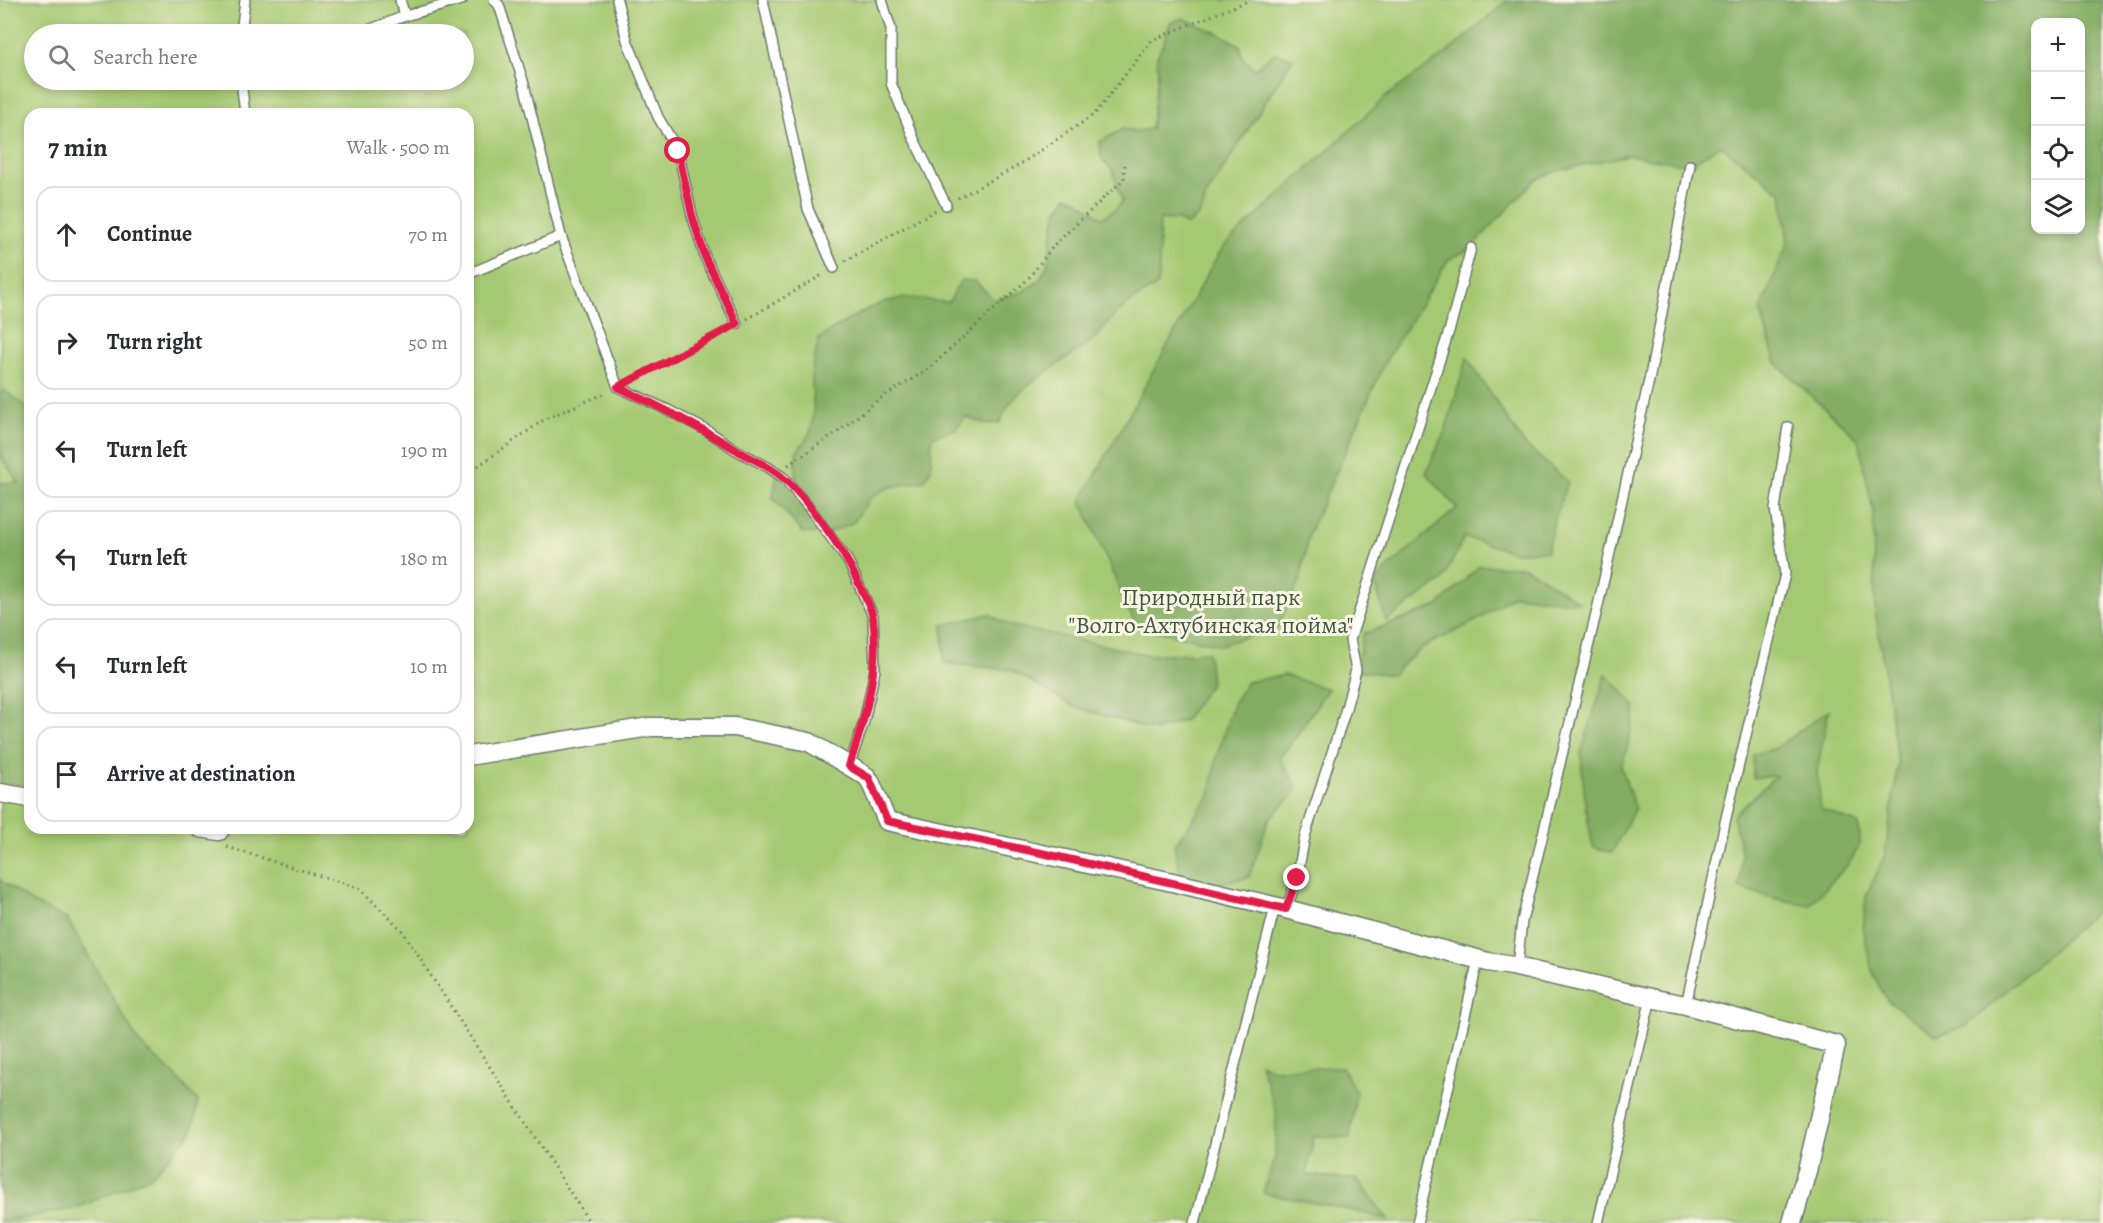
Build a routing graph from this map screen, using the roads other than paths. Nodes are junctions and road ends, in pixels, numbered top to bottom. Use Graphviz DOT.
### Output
graph roads {
  1 [pos="245,0"];
  2 [pos="400,0"];
  3 [pos="462,0"];
  4 [pos="494,0"];
  5 [pos="617,0"];
  6 [pos="763,0"];
  7 [pos="882,0"];
  8 [pos="405,16"];
  9 [pos="242,24"];
  10 [pos="384,24"];
  11 [pos="242,90"];
  12 [pos="244,108"];
  13 [pos="1690,165"];
  14 [pos="946,205"];
  15 [pos="561,236"];
  16 [pos="1471,248"];
  17 [pos="834,268"];
  18 [pos="474,272"];
  19 [pos="737,324"];
  20 [pos="1788,427"];
  21 [pos="474,755"];
  22 [pos="849,766"];
  23 [pos="0,793"];
  24 [pos="24,797"];
  25 [pos="1281,908"];
  26 [pos="1478,960"];
  27 [pos="1517,967"];
  28 [pos="1651,998"];
  29 [pos="1686,1005"];
  30 [pos="1196,1223"];
  31 [pos="1417,1223"];
  32 [pos="1598,1223"];
  33 [pos="1792,1223"];
  1 -- 9 [label="lane"];
  2 -- 8 [label="lane"];
  3 -- 8 [label="lane"];
  4 -- 15 [label="lane"];
  5 -- 19 [label="lane"];
  6 -- 17 [label="lane"];
  7 -- 14 [label="lane"];
  8 -- 10 [label="lane"];
  11 -- 12 [label="lane"];
  13 -- 27 [label="lane"];
  15 -- 18 [label="lane"];
  15 -- 22 [label="lane"];
  16 -- 25 [label="lane"];
  20 -- 29 [label="lane"];
  21 -- 22 [label="street"];
  22 -- 25 [label="street"];
  23 -- 24 [label="street"];
  25 -- 26 [label="street"];
  25 -- 30 [label="lane"];
  26 -- 27 [label="street"];
  26 -- 31 [label="lane"];
  27 -- 28 [label="street"];
  28 -- 29 [label="street"];
  28 -- 32 [label="lane"];
  29 -- 33 [label="street"];
}
